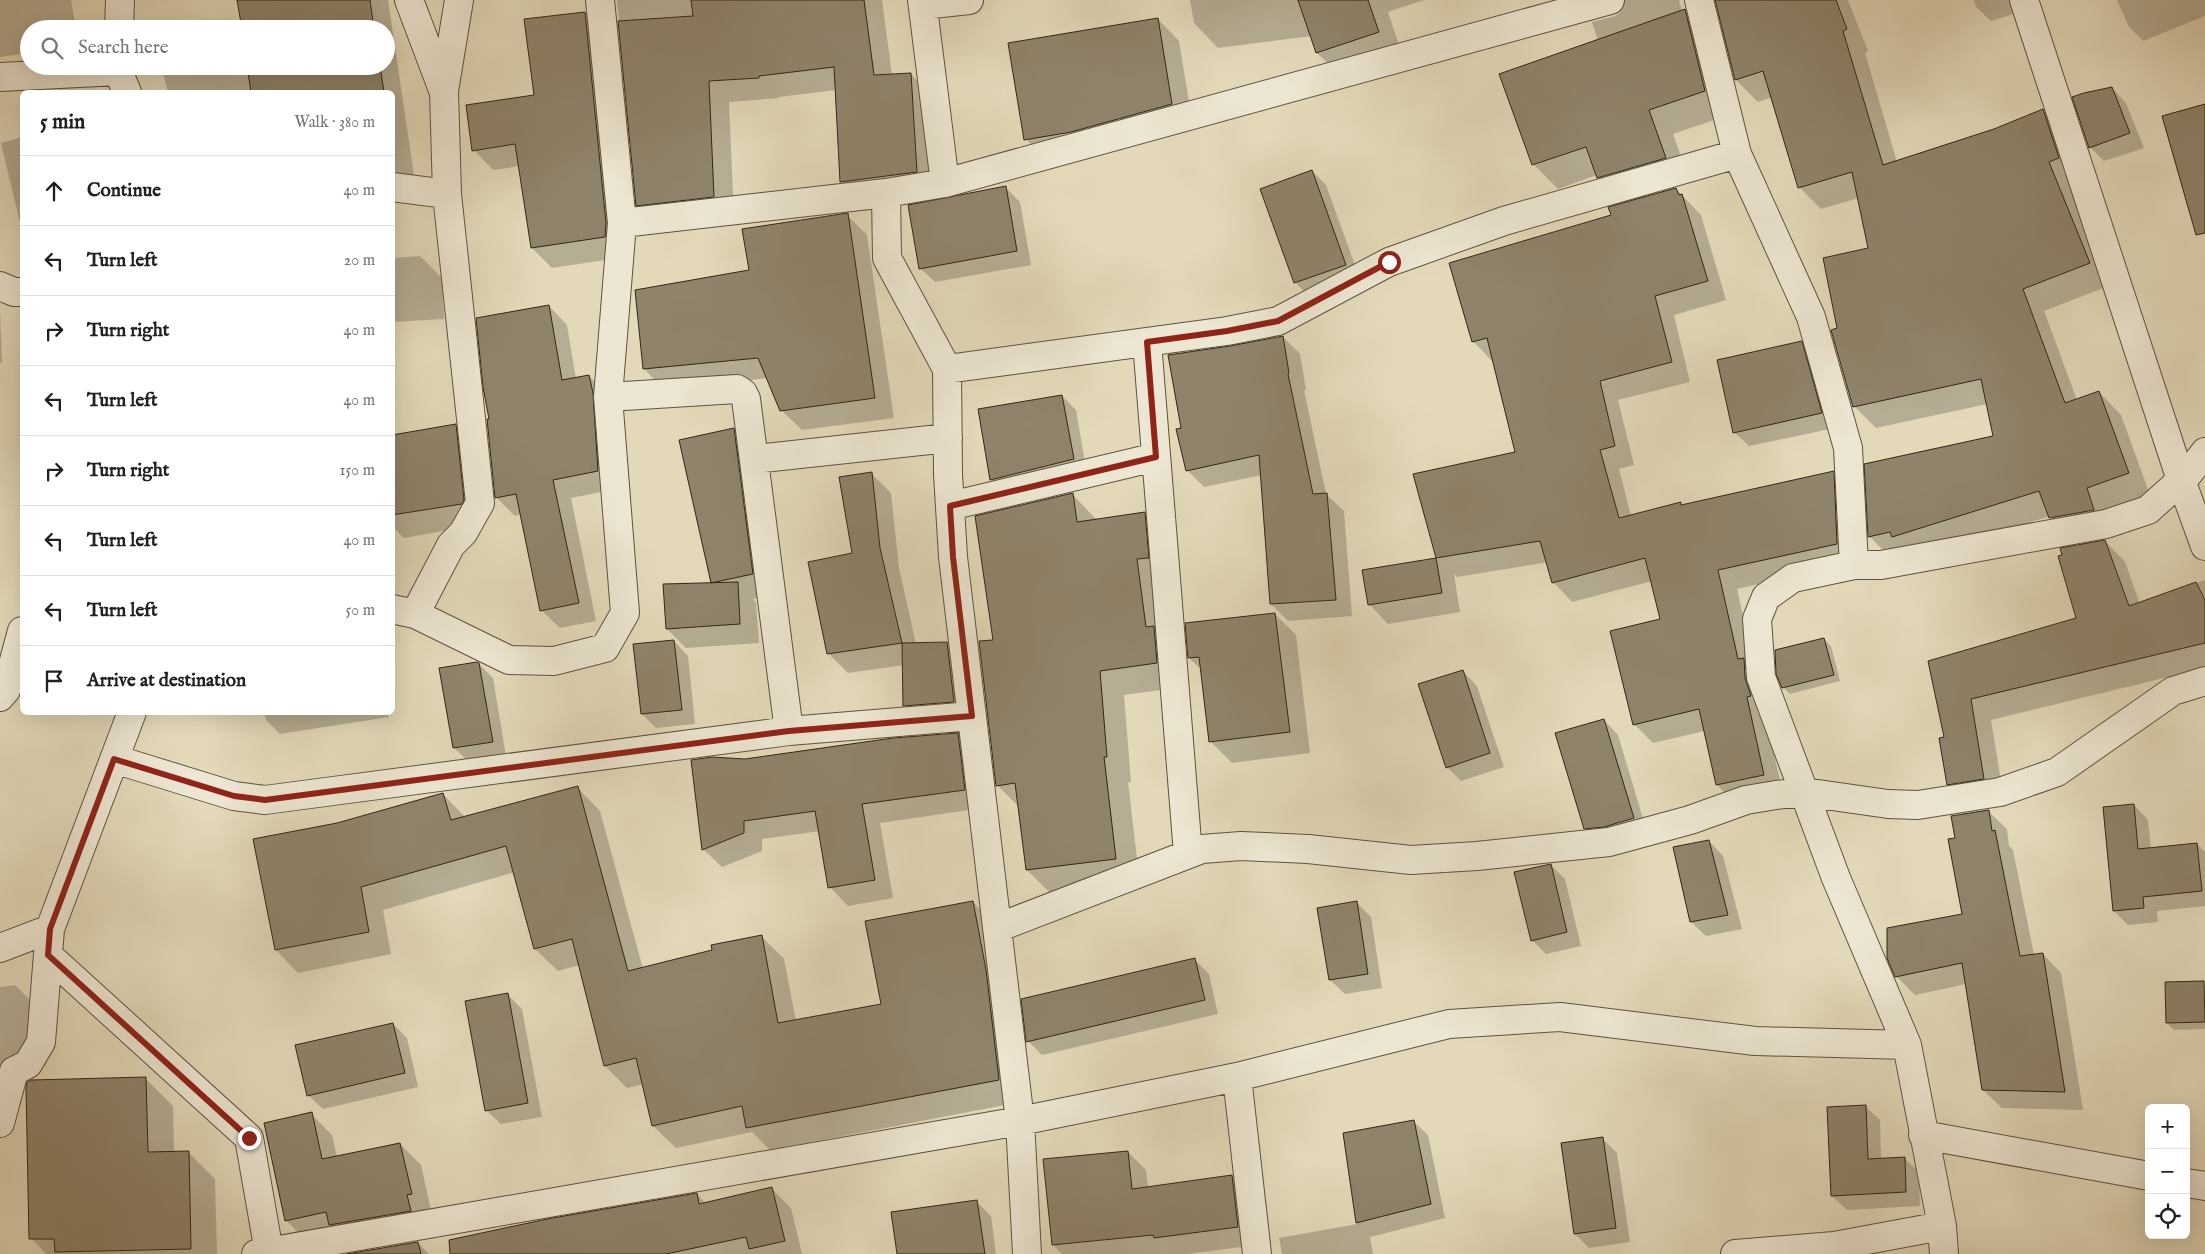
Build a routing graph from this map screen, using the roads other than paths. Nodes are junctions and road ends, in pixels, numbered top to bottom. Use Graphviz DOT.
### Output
graph roads {
  1 [pos="120,0"];
  2 [pos="409,0"];
  3 [pos="459,0"];
  4 [pos="600,0"];
  5 [pos="969,0"];
  6 [pos="1610,0"];
  7 [pos="1698,0"];
  8 [pos="2024,0"];
  9 [pos="922,3"];
  10 [pos="119,20"];
  11 [pos="121,77"];
  12 [pos="0,78"];
  13 [pos="444,91"];
  14 [pos="1737,154"];
  15 [pos="945,183"];
  16 [pos="395,186"];
  17 [pos="886,193"];
  18 [pos="447,194"];
  19 [pos="622,223"];
  20 [pos="0,286"];
  21 [pos="20,292"];
  22 [pos="1147,342"];
  23 [pos="947,370"];
  24 [pos="608,398"];
  25 [pos="948,438"];
  26 [pos="2205,452"];
  27 [pos="1156,457"];
  28 [pos="755,459"];
  29 [pos="2181,480"];
  30 [pos="950,506"];
  31 [pos="2205,546"];
  32 [pos="1854,565"];
  33 [pos="404,611"];
  34 [pos="20,641"];
  35 [pos="2205,681"];
  36 [pos="10,691"];
  37 [pos="131,715"];
  38 [pos="972,716"];
  39 [pos="789,731"];
  40 [pos="114,759"];
  41 [pos="1804,792"];
  42 [pos="1188,854"];
  43 [pos="997,928"];
  44 [pos="49,942"];
  45 [pos="0,948"];
  46 [pos="1907,1045"];
  47 [pos="1237,1077"];
  48 [pos="1020,1121"];
  49 [pos="0,1123"];
  50 [pos="1923,1135"];
  51 [pos="2145,1175"];
  52 [pos="2190,1183"];
  53 [pos="2205,1186"];
  54 [pos="1942,1226"];
  55 [pos="263,1253"];
  56 [pos="1027,1254"];
  57 [pos="1257,1254"];
  58 [pos="1735,1254"];
  59 [pos="1944,1254"];
  1 -- 10 [label="street"];
  2 -- 13 [label="street"];
  3 -- 13 [label="street"];
  4 -- 19 [label="street"];
  5 -- 9 [label="street"];
  6 -- 15 [label="street"];
  7 -- 14 [label="street"];
  8 -- 29 [label="street"];
  9 -- 15 [label="street"];
  11 -- 12 [label="street"];
  13 -- 18 [label="street"];
  14 -- 22 [label="street"];
  14 -- 32 [label="street"];
  15 -- 17 [label="street"];
  16 -- 18 [label="street"];
  17 -- 19 [label="street"];
  17 -- 23 [label="street"];
  18 -- 33 [label="street"];
  19 -- 24 [label="street"];
  20 -- 21 [label="street"];
  22 -- 23 [label="street"];
  22 -- 27 [label="street"];
  23 -- 25 [label="street"];
  24 -- 28 [label="street"];
  24 -- 33 [label="street"];
  25 -- 28 [label="street"];
  25 -- 30 [label="street"];
  26 -- 29 [label="street"];
  27 -- 30 [label="street"];
  27 -- 42 [label="street"];
  28 -- 39 [label="street"];
  29 -- 31 [label="street"];
  29 -- 32 [label="street"];
  30 -- 38 [label="street"];
  32 -- 41 [label="street"];
  34 -- 36 [label="street"];
  35 -- 41 [label="street"];
  37 -- 40 [label="street"];
  38 -- 39 [label="street"];
  38 -- 43 [label="street"];
  39 -- 40 [label="street"];
  40 -- 44 [label="street"];
  41 -- 42 [label="street"];
  41 -- 46 [label="street"];
  42 -- 43 [label="street"];
  43 -- 48 [label="street"];
  44 -- 45 [label="street"];
  44 -- 49 [label="street"];
  44 -- 55 [label="street"];
  46 -- 47 [label="street"];
  46 -- 50 [label="street"];
  47 -- 48 [label="street"];
  47 -- 57 [label="street"];
  48 -- 55 [label="street"];
  48 -- 56 [label="street"];
  50 -- 51 [label="street"];
  50 -- 54 [label="street"];
  52 -- 53 [label="street"];
  54 -- 58 [label="street"];
  54 -- 59 [label="street"];
}
